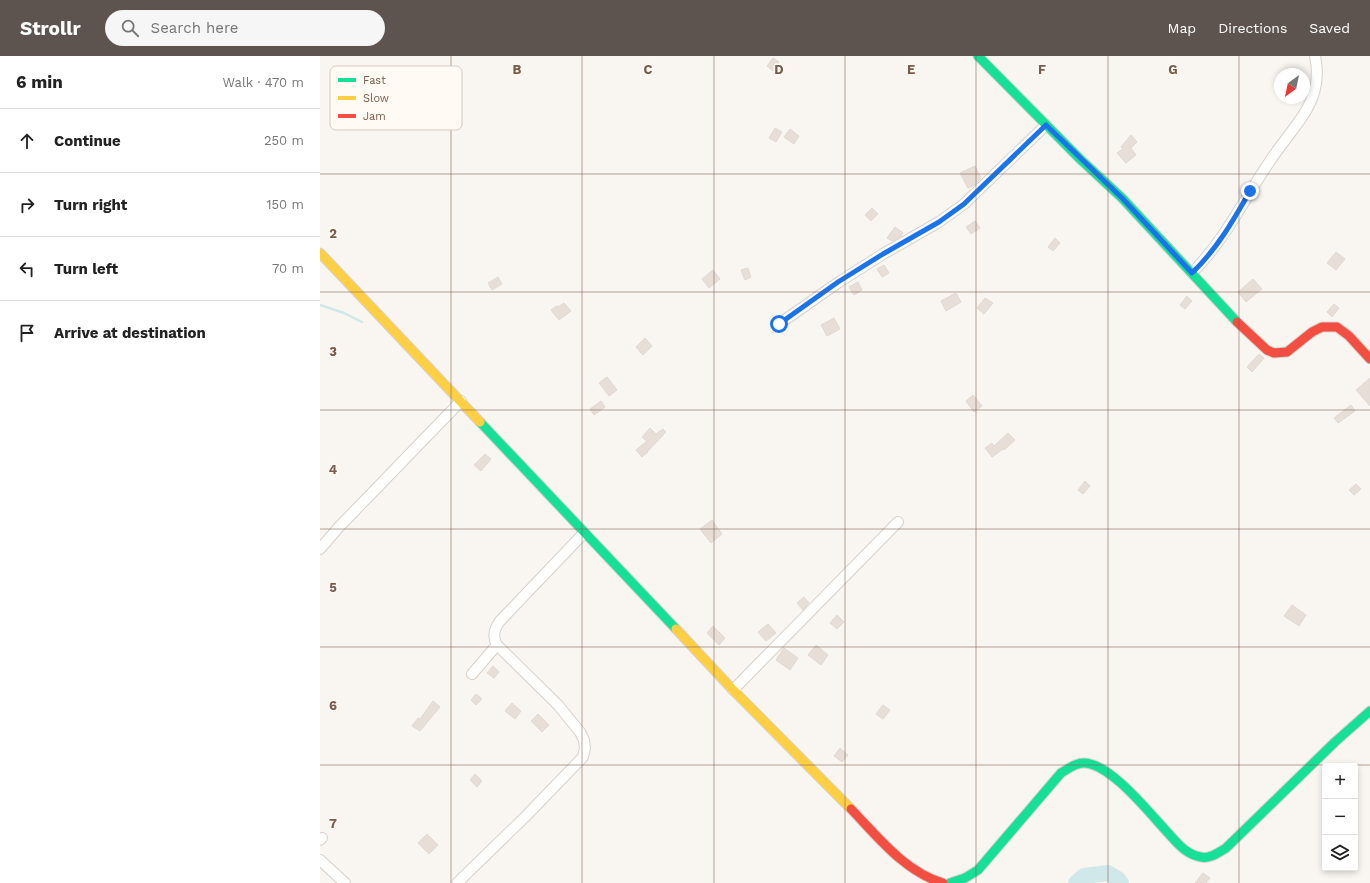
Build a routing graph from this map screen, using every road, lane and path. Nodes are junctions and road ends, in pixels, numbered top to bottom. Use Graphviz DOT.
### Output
graph roads {
  1 [pos="978,56"];
  2 [pos="1315,56"];
  3 [pos="1046,125"];
  4 [pos="320,253"];
  5 [pos="1192,273"];
  6 [pos="779,324"];
  7 [pos="1370,359"];
  8 [pos="461,401"];
  9 [pos="898,522"];
  10 [pos="584,533"];
  11 [pos="320,549"];
  12 [pos="497,645"];
  13 [pos="472,674"];
  14 [pos="733,690"];
  15 [pos="1370,711"];
  16 [pos="320,860"];
  17 [pos="345,883"];
  18 [pos="457,883"];
  19 [pos="943,883"];
  20 [pos="950,883"];
  1 -- 3 [label="street"];
  2 -- 5 [label="street"];
  3 -- 5 [label="street"];
  3 -- 6 [label="street"];
  4 -- 8 [label="street"];
  5 -- 7 [label="street"];
  8 -- 10 [label="street"];
  8 -- 11 [label="street"];
  9 -- 14 [label="street"];
  10 -- 12 [label="street"];
  10 -- 14 [label="street"];
  12 -- 13 [label="street"];
  12 -- 18 [label="street"];
  14 -- 19 [label="street"];
  15 -- 20 [label="street"];
  16 -- 17 [label="street"];
}
